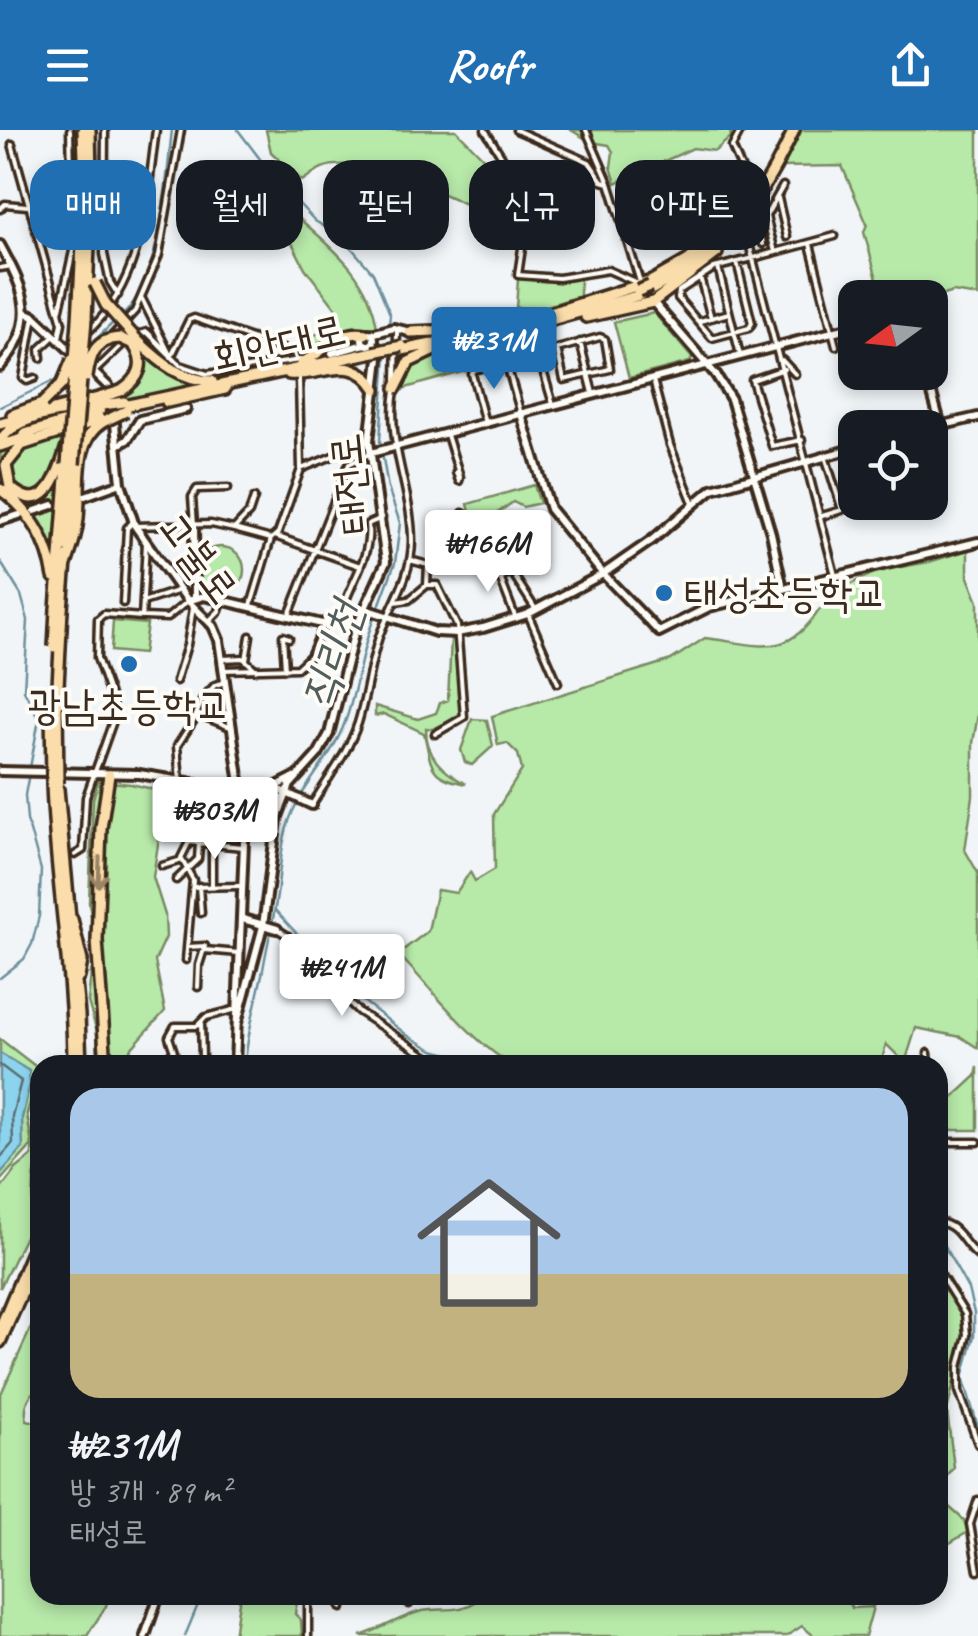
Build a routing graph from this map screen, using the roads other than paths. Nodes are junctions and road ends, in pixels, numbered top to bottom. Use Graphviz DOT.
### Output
graph roads {
  1 [pos="70,130"];
  2 [pos="105,130"];
  3 [pos="156,130"];
  4 [pos="180,130"];
  5 [pos="485,130"];
  6 [pos="516,130"];
  7 [pos="586,130"];
  8 [pos="742,130"];
  9 [pos="791,130"];
  10 [pos="86,132"];
  11 [pos="12,144"];
  12 [pos="86,160"];
  13 [pos="86,160"];
  14 [pos="504,160"];
  15 [pos="770,172"];
  16 [pos="609,183"];
  17 [pos="783,186"];
  18 [pos="778,196"];
  19 [pos="27,206"];
  20 [pos="0,209"];
  21 [pos="770,209"];
  22 [pos="770,232"];
  23 [pos="835,236"];
  24 [pos="787,237"];
  25 [pos="809,243"];
  26 [pos="0,244"];
  27 [pos="86,250"];
  28 [pos="87,250"];
  29 [pos="522,250"];
  30 [pos="706,250"];
  31 [pos="716,250"];
  32 [pos="775,252"];
  33 [pos="754,258"];
  34 [pos="737,262"];
  35 [pos="12,266"];
  36 [pos="718,267"];
  37 [pos="0,268"];
  38 [pos="700,277"];
  39 [pos="646,292"];
  40 [pos="118,295"];
  41 [pos="142,298"];
  42 [pos="25,312"];
  43 [pos="59,313"];
  44 [pos="729,313"];
  45 [pos="34,316"];
  46 [pos="548,318"];
  47 [pos="710,318"];
  48 [pos="82,320"];
  49 [pos="698,322"];
  50 [pos="485,329"];
  51 [pos="396,330"];
  52 [pos="838,330"];
  53 [pos="410,332"];
  54 [pos="734,332"];
  55 [pos="832,332"];
  56 [pos="57,336"];
  57 [pos="453,339"];
  58 [pos="372,342"];
  59 [pos="580,342"];
  60 [pos="136,343"];
  61 [pos="777,345"];
  62 [pos="836,346"];
  63 [pos="402,348"];
  64 [pos="695,348"];
  65 [pos="73,351"];
  66 [pos="332,353"];
  67 [pos="3,354"];
  68 [pos="738,355"];
  69 [pos="40,358"];
  70 [pos="171,358"];
  71 [pos="304,358"];
  72 [pos="782,360"];
  73 [pos="297,362"];
  74 [pos="506,362"];
  75 [pos="706,364"];
  76 [pos="85,365"];
  77 [pos="0,368"];
  78 [pos="784,369"];
  79 [pos="684,370"];
  80 [pos="94,372"];
  81 [pos="795,374"];
  82 [pos="290,375"];
  83 [pos="589,376"];
  84 [pos="36,378"];
  85 [pos="250,378"];
  86 [pos="652,379"];
  87 [pos="721,382"];
  88 [pos="396,388"];
  89 [pos="376,389"];
  90 [pos="594,393"];
  91 [pos="553,404"];
  92 [pos="112,407"];
  93 [pos="186,409"];
  94 [pos="521,414"];
  95 [pos="978,417"];
  96 [pos="4,420"];
  97 [pos="485,423"];
  98 [pos="948,424"];
  99 [pos="447,434"];
  100 [pos="369,440"];
  101 [pos="802,440"];
  102 [pos="0,443"];
  103 [pos="76,444"];
  104 [pos="118,445"];
  105 [pos="393,447"];
  106 [pos="372,453"];
  107 [pos="838,453"];
  108 [pos="825,456"];
  109 [pos="806,462"];
  110 [pos="67,465"];
  111 [pos="301,469"];
  112 [pos="456,472"];
  113 [pos="754,475"];
  114 [pos="0,479"];
  115 [pos="121,483"];
  116 [pos="228,488"];
  117 [pos="0,489"];
  118 [pos="85,496"];
  119 [pos="254,498"];
  120 [pos="18,502"];
  121 [pos="693,503"];
  122 [pos="53,506"];
  123 [pos="35,511"];
  124 [pos="463,514"];
  125 [pos="19,515"];
  126 [pos="822,516"];
  127 [pos="382,518"];
  128 [pos="0,521"];
  129 [pos="194,524"];
  130 [pos="132,525"];
  131 [pos="234,529"];
  132 [pos="273,537"];
  133 [pos="146,542"];
  134 [pos="978,542"];
  135 [pos="313,550"];
  136 [pos="410,560"];
  137 [pos="66,565"];
  138 [pos="360,566"];
  139 [pos="505,574"];
  140 [pos="603,574"];
  141 [pos="836,576"];
  142 [pos="428,585"];
  143 [pos="783,588"];
  144 [pos="180,590"];
  145 [pos="57,594"];
  146 [pos="222,600"];
  147 [pos="143,602"];
  148 [pos="192,602"];
  149 [pos="394,602"];
  150 [pos="123,603"];
  151 [pos="251,605"];
  152 [pos="59,610"];
  153 [pos="367,610"];
  154 [pos="532,612"];
  155 [pos="387,614"];
  156 [pos="289,615"];
  157 [pos="142,617"];
  158 [pos="340,618"];
  159 [pos="516,619"];
  160 [pos="209,621"];
  161 [pos="325,624"];
  162 [pos="457,633"];
  163 [pos="250,636"];
  164 [pos="289,638"];
  165 [pos="222,660"];
  166 [pos="246,660"];
  167 [pos="285,669"];
  168 [pos="224,670"];
  169 [pos="256,670"];
  170 [pos="176,681"];
  171 [pos="224,682"];
  172 [pos="558,683"];
  173 [pos="197,714"];
  174 [pos="232,728"];
  175 [pos="435,734"];
  176 [pos="0,771"];
  177 [pos="302,771"];
  178 [pos="95,774"];
  179 [pos="109,775"];
  180 [pos="180,781"];
  181 [pos="55,783"];
  182 [pos="269,790"];
  183 [pos="242,791"];
  184 [pos="287,791"];
  185 [pos="310,804"];
  186 [pos="282,806"];
  187 [pos="189,842"];
  188 [pos="198,844"];
  189 [pos="212,845"];
  190 [pos="246,847"];
  191 [pos="75,855"];
  192 [pos="182,860"];
  193 [pos="162,866"];
  194 [pos="187,870"];
  195 [pos="176,880"];
  196 [pos="212,886"];
  197 [pos="244,886"];
  198 [pos="196,887"];
  199 [pos="201,913"];
  200 [pos="242,919"];
  201 [pos="264,926"];
  202 [pos="277,929"];
  203 [pos="187,946"];
  204 [pos="206,950"];
  205 [pos="239,953"];
  206 [pos="186,960"];
  207 [pos="198,988"];
  208 [pos="237,1009"];
  209 [pos="201,1023"];
  210 [pos="237,1024"];
  211 [pos="72,1055"];
  212 [pos="80,1055"];
  213 [pos="105,1055"];
  214 [pos="169,1055"];
  215 [pos="202,1055"];
  216 [pos="235,1055"];
  217 [pos="425,1055"];
  218 [pos="948,1142"];
  219 [pos="978,1142"];
  220 [pos="948,1224"];
  221 [pos="978,1256"];
  222 [pos="30,1257"];
  223 [pos="30,1275"];
  224 [pos="948,1287"];
  225 [pos="0,1328"];
  226 [pos="0,1342"];
  227 [pos="978,1444"];
  228 [pos="978,1500"];
  229 [pos="978,1570"];
  230 [pos="156,1605"];
  231 [pos="308,1605"];
  232 [pos="340,1605"];
  233 [pos="342,1608"];
  234 [pos="145,1636"];
  235 [pos="308,1636"];
  1 -- 43 [label="street"];
  2 -- 40 [label="street"];
  3 -- 40 [label="street"];
  4 -- 41 [label="street"];
  5 -- 14 [label="street"];
  6 -- 16 [label="street"];
  7 -- 16 [label="street"];
  8 -- 33 [label="street, bridge"];
  9 -- 15 [label="highway, 회안대로"];
  10 -- 12 [label="highway"];
  10 -- 13 [label="highway"];
  11 -- 19 [label="street"];
  16 -- 39 [label="street"];
  17 -- 18 [label="street"];
  18 -- 21 [label="street"];
  18 -- 24 [label="street"];
  19 -- 20 [label="street"];
  19 -- 43 [label="street"];
  22 -- 32 [label="street"];
  23 -- 25 [label="street"];
  25 -- 32 [label="street"];
  25 -- 55 [label="street"];
  26 -- 35 [label="street"];
  27 -- 48 [label="highway"];
  28 -- 60 [label="highway, bridge"];
  29 -- 39 [label="street"];
  30 -- 39 [label="highway, 회안대로"];
  31 -- 39 [label="highway"];
  32 -- 33 [label="street"];
  33 -- 34 [label="street"];
  33 -- 61 [label="street"];
  34 -- 36 [label="street"];
  34 -- 54 [label="street"];
  35 -- 37 [label="street"];
  35 -- 42 [label="street"];
  36 -- 38 [label="street"];
  36 -- 44 [label="street"];
  38 -- 47 [label="street"];
  38 -- 49 [label="street"];
  39 -- 46 [label="highway, 회안대로"];
  39 -- 46 [label="highway"];
  39 -- 64 [label="street"];
  40 -- 65 [label="street"];
  41 -- 70 [label="street"];
  41 -- 76 [label="street"];
  42 -- 45 [label="street"];
  42 -- 67 [label="street"];
  43 -- 56 [label="street"];
  44 -- 47 [label="street"];
  44 -- 54 [label="street"];
  45 -- 56 [label="street"];
  45 -- 84 [label="street"];
  46 -- 50 [label="highway, 회안대로"];
  46 -- 57 [label="highway, 회안대로"];
  47 -- 49 [label="street"];
  48 -- 65 [label="highway, bridge"];
  48 -- 103 [label="highway, bridge"];
  49 -- 54 [label="street"];
  50 -- 53 [label="highway"];
  50 -- 63 [label="highway, 회안대로"];
  51 -- 53 [label="street"];
  51 -- 58 [label="street"];
  51 -- 88 [label="street"];
  52 -- 55 [label="street"];
  54 -- 68 [label="street"];
  55 -- 61 [label="street"];
  55 -- 62 [label="street"];
  56 -- 65 [label="street"];
  56 -- 69 [label="street"];
  57 -- 63 [label="highway, 회안대로"];
  57 -- 88 [label="highway"];
  58 -- 63 [label="highway, bridge"];
  58 -- 66 [label="street"];
  58 -- 82 [label="highway, 회안대로"];
  58 -- 82 [label="highway"];
  58 -- 89 [label="street, 태전로"];
  59 -- 83 [label="street"];
  59 -- 83 [label="street"];
  59 -- 83 [label="street"];
  60 -- 85 [label="highway"];
  60 -- 92 [label="highway"];
  60 -- 103 [label="highway, bridge"];
  61 -- 68 [label="street"];
  61 -- 72 [label="street"];
  64 -- 75 [label="street"];
  64 -- 79 [label="street"];
  65 -- 76 [label="street, bridge"];
  65 -- 96 [label="highway, bridge"];
  65 -- 110 [label="highway, bridge"];
  67 -- 77 [label="street"];
  68 -- 75 [label="street"];
  68 -- 87 [label="street"];
  70 -- 73 [label="street"];
  70 -- 73 [label="street"];
  70 -- 80 [label="street"];
  71 -- 73 [label="street"];
  72 -- 78 [label="street"];
  72 -- 81 [label="street"];
  74 -- 91 [label="street"];
  74 -- 94 [label="street"];
  74 -- 97 [label="street"];
  75 -- 79 [label="street"];
  75 -- 87 [label="street"];
  76 -- 80 [label="street"];
  78 -- 101 [label="street"];
  78 -- 101 [label="street"];
  79 -- 86 [label="street"];
  80 -- 92 [label="street"];
  82 -- 85 [label="highway, 회안대로"];
  82 -- 89 [label="highway"];
  82 -- 92 [label="highway, 회안대로"];
  82 -- 111 [label="street"];
  83 -- 90 [label="street"];
  85 -- 92 [label="highway, 회안대로"];
  86 -- 90 [label="street"];
  86 -- 121 [label="street"];
  87 -- 113 [label="street"];
  88 -- 105 [label="street"];
  89 -- 100 [label="street, 태전로"];
  90 -- 91 [label="street"];
  91 -- 94 [label="street"];
  92 -- 96 [label="highway"];
  92 -- 102 [label="highway, 회안대로"];
  92 -- 102 [label="highway"];
  92 -- 104 [label="street"];
  92 -- 110 [label="highway"];
  92 -- 137 [label="highway"];
  93 -- 104 [label="street"];
  94 -- 97 [label="street"];
  94 -- 140 [label="street"];
  95 -- 98 [label="street"];
  97 -- 99 [label="street"];
  99 -- 105 [label="street"];
  99 -- 112 [label="street"];
  100 -- 106 [label="street, 태전로"];
  100 -- 111 [label="street"];
  101 -- 109 [label="street"];
  103 -- 110 [label="highway, bridge"];
  104 -- 115 [label="street"];
  105 -- 106 [label="street"];
  105 -- 136 [label="street"];
  106 -- 127 [label="street, 태전로"];
  106 -- 135 [label="street"];
  107 -- 108 [label="street"];
  108 -- 109 [label="street"];
  108 -- 126 [label="street"];
  109 -- 113 [label="street"];
  109 -- 126 [label="street"];
  110 -- 137 [label="highway"];
  110 -- 145 [label="highway"];
  111 -- 132 [label="street"];
  113 -- 121 [label="street"];
  113 -- 143 [label="street"];
  114 -- 120 [label="highway"];
  115 -- 118 [label="street, 고불로"];
  115 -- 130 [label="street, 고불로"];
  116 -- 129 [label="street"];
  117 -- 120 [label="highway"];
  119 -- 131 [label="street"];
  120 -- 145 [label="highway"];
  121 -- 140 [label="street"];
  122 -- 123 [label="street"];
  124 -- 139 [label="street"];
  125 -- 128 [label="street"];
  126 -- 141 [label="street"];
  127 -- 138 [label="street"];
  127 -- 153 [label="street, 태전로"];
  129 -- 130 [label="street"];
  129 -- 131 [label="street"];
  129 -- 148 [label="street"];
  130 -- 133 [label="street, 고불로"];
  130 -- 150 [label="street"];
  131 -- 132 [label="street"];
  132 -- 135 [label="street"];
  132 -- 151 [label="street"];
  133 -- 144 [label="street, 고불로"];
  133 -- 147 [label="street"];
  134 -- 141 [label="street"];
  135 -- 138 [label="street"];
  135 -- 156 [label="street"];
  136 -- 142 [label="street"];
  136 -- 149 [label="street"];
  137 -- 152 [label="highway"];
  138 -- 158 [label="street"];
  139 -- 154 [label="street"];
  139 -- 159 [label="street"];
  140 -- 143 [label="street"];
  140 -- 154 [label="street"];
  141 -- 143 [label="street"];
  142 -- 149 [label="street"];
  142 -- 162 [label="street"];
  144 -- 147 [label="street"];
  144 -- 148 [label="street, 고불로"];
  145 -- 152 [label="highway"];
  146 -- 148 [label="street"];
  146 -- 151 [label="street"];
  146 -- 160 [label="street"];
  147 -- 157 [label="street"];
  148 -- 157 [label="street"];
  148 -- 160 [label="street, 고불로"];
  148 -- 170 [label="street"];
  149 -- 155 [label="street"];
  151 -- 156 [label="street"];
  152 -- 181 [label="highway, bridge"];
  153 -- 155 [label="street"];
  153 -- 158 [label="street"];
  153 -- 177 [label="street, 태전로"];
  154 -- 159 [label="street"];
  154 -- 172 [label="street"];
  155 -- 162 [label="street"];
  155 -- 185 [label="street"];
  156 -- 161 [label="street"];
  157 -- 178 [label="street"];
  158 -- 161 [label="street"];
  159 -- 162 [label="street"];
  160 -- 165 [label="street, 고불로"];
  161 -- 167 [label="street"];
  162 -- 175 [label="street"];
  163 -- 166 [label="street"];
  164 -- 167 [label="street"];
  165 -- 166 [label="street"];
  165 -- 168 [label="street, 고불로"];
  166 -- 169 [label="street"];
  167 -- 169 [label="street"];
  168 -- 169 [label="street"];
  168 -- 171 [label="street, 고불로"];
  171 -- 173 [label="street"];
  171 -- 174 [label="street, 고불로"];
  173 -- 174 [label="street"];
  173 -- 180 [label="street"];
  174 -- 183 [label="street, 고불로"];
  176 -- 178 [label="street"];
  177 -- 182 [label="street"];
  177 -- 184 [label="street, 태전로"];
  178 -- 179 [label="street"];
  178 -- 191 [label="street"];
  179 -- 180 [label="street"];
  179 -- 213 [label="highway, one-way"];
  180 -- 183 [label="street"];
  180 -- 187 [label="street"];
  181 -- 211 [label="highway"];
  181 -- 212 [label="highway"];
  182 -- 183 [label="street"];
  182 -- 184 [label="street"];
  182 -- 186 [label="street"];
  183 -- 190 [label="street, 고불로"];
  184 -- 185 [label="street"];
  184 -- 186 [label="street, 태전로"];
  186 -- 201 [label="street, 태전로"];
  187 -- 188 [label="street"];
  187 -- 192 [label="street"];
  188 -- 189 [label="street"];
  188 -- 194 [label="street"];
  189 -- 190 [label="street"];
  189 -- 196 [label="street"];
  190 -- 197 [label="street, 고불로"];
  192 -- 193 [label="street"];
  192 -- 194 [label="street"];
  194 -- 195 [label="street"];
  194 -- 198 [label="street"];
  196 -- 197 [label="street"];
  196 -- 198 [label="street"];
  197 -- 200 [label="street, 고불로"];
  198 -- 199 [label="street"];
  198 -- 203 [label="street"];
  200 -- 201 [label="street"];
  200 -- 205 [label="street, 고불로"];
  201 -- 202 [label="street"];
  201 -- 210 [label="street, 태전로"];
  202 -- 217 [label="street"];
  203 -- 204 [label="street"];
  203 -- 206 [label="street"];
  204 -- 205 [label="street"];
  204 -- 207 [label="street"];
  205 -- 208 [label="street, 고불로"];
  208 -- 209 [label="street"];
  208 -- 210 [label="street, 고불로"];
  209 -- 214 [label="street"];
  209 -- 215 [label="street"];
  210 -- 216 [label="street, 고불로"];
  218 -- 219 [label="street"];
  220 -- 221 [label="street"];
  222 -- 225 [label="highway"];
  223 -- 226 [label="highway"];
  224 -- 227 [label="street"];
  228 -- 229 [label="street"];
  230 -- 234 [label="street"];
  231 -- 235 [label="street"];
  232 -- 233 [label="street"];
}
